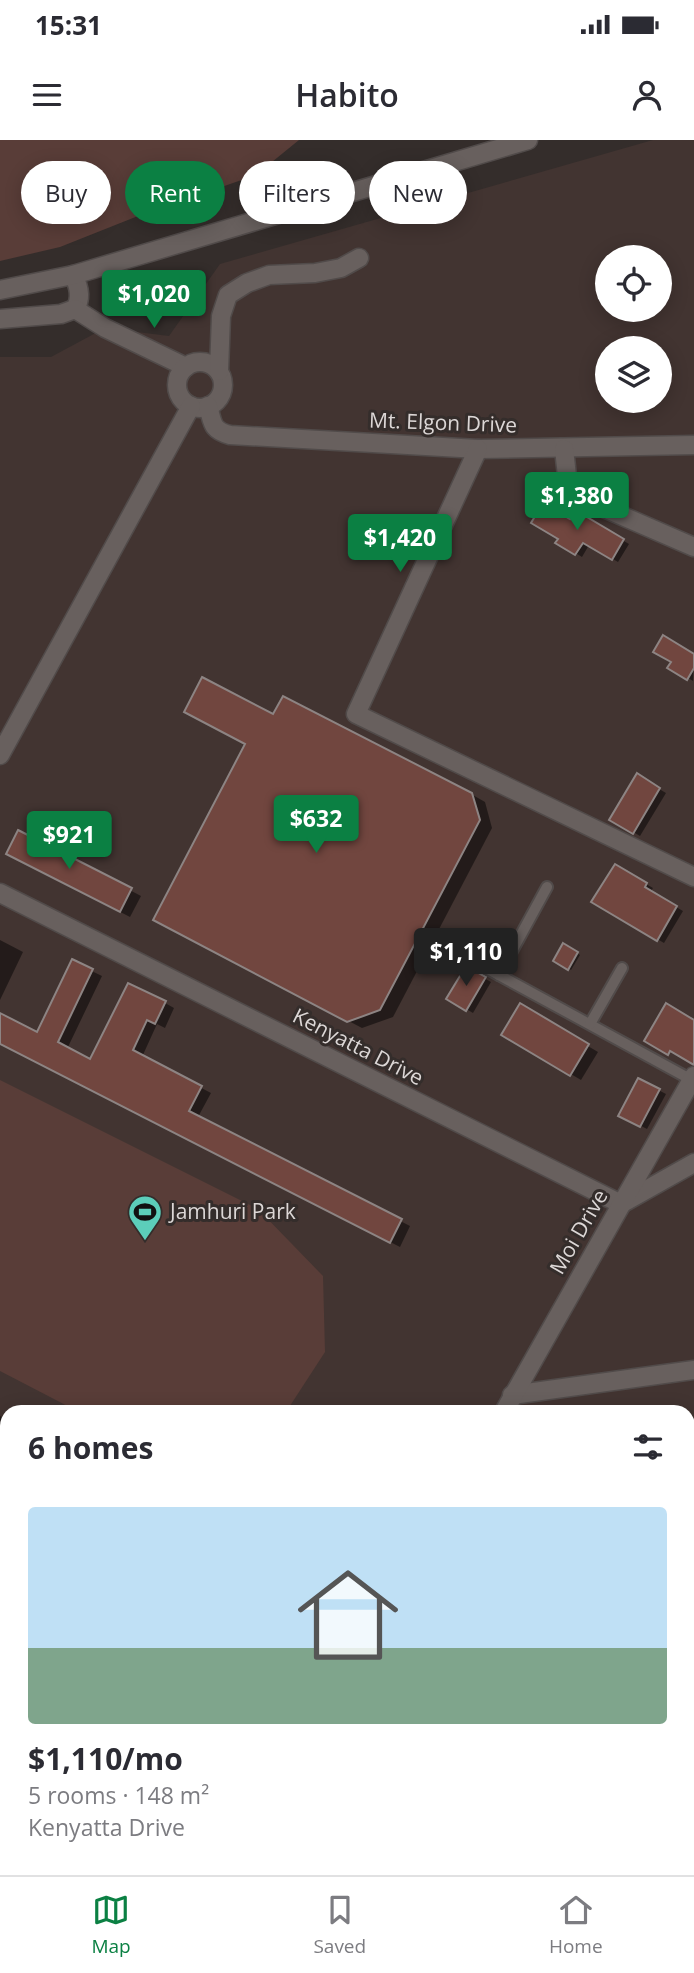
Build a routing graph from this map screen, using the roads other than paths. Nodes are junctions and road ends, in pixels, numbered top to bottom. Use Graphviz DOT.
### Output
graph roads {
  1 [pos="528,140"];
  2 [pos="359,258"];
  3 [pos="73,275"];
  4 [pos="0,290"];
  5 [pos="75,309"];
  6 [pos="0,319"];
  7 [pos="186,367"];
  8 [pos="219,371"];
  9 [pos="200,406"];
  10 [pos="694,445"];
  11 [pos="478,449"];
  12 [pos="564,449"];
  13 [pos="694,547"];
  14 [pos="0,755"];
  15 [pos="694,877"];
  16 [pos="547,887"];
  17 [pos="0,893"];
  18 [pos="429,937"];
  19 [pos="622,968"];
  20 [pos="499,975"];
  21 [pos="590,1024"];
  22 [pos="693,1078"];
  23 [pos="694,1163"];
  24 [pos="621,1204"];
  25 [pos="694,1370"];
  26 [pos="512,1395"];
  27 [pos="507,1405"];
  1 -- 3 [label="street"];
  2 -- 8 [label="street"];
  3 -- 4 [label="street"];
  3 -- 5 [label="street"];
  5 -- 6 [label="street"];
  5 -- 7 [label="street"];
  7 -- 8 [label="street"];
  7 -- 9 [label="street"];
  8 -- 9 [label="street"];
  9 -- 11 [label="street, Mt. Elgon Drive"];
  9 -- 14 [label="street"];
  10 -- 12 [label="street, Mt. Elgon Drive"];
  11 -- 12 [label="street, Mt. Elgon Drive"];
  11 -- 15 [label="street"];
  12 -- 13 [label="street"];
  16 -- 20 [label="lane"];
  17 -- 24 [label="street, Kenyatta Drive"];
  18 -- 20 [label="lane"];
  19 -- 21 [label="lane"];
  20 -- 21 [label="lane"];
  21 -- 22 [label="lane"];
  22 -- 24 [label="street, Moi Drive"];
  23 -- 24 [label="street"];
  24 -- 26 [label="street, Moi Drive"];
  25 -- 26 [label="street"];
  26 -- 27 [label="street, Moi Drive"];
}
